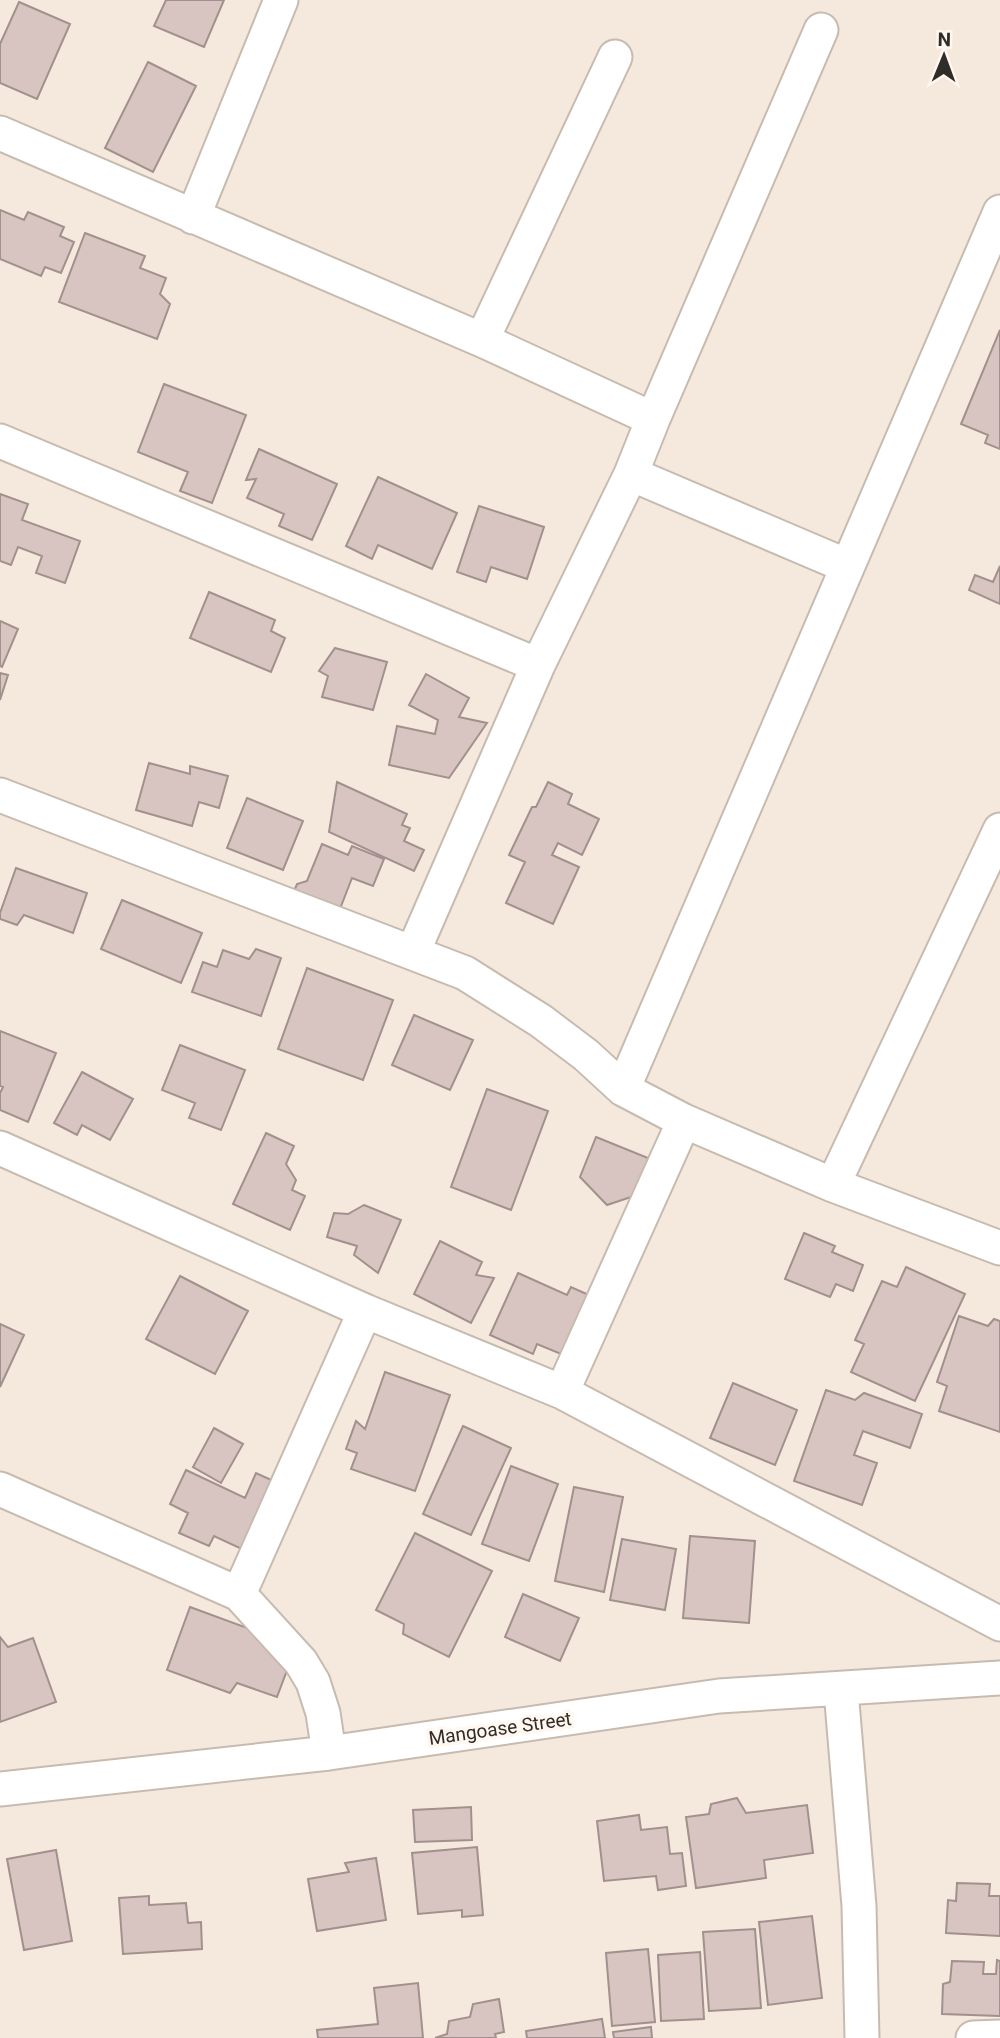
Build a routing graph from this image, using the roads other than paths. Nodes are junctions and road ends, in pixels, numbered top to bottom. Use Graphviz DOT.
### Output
graph roads {
  1 [pos="281,0"];
  2 [pos="821,30"];
  3 [pos="615,57"];
  4 [pos="0,133"];
  5 [pos="1000,212"];
  6 [pos="193,217"];
  7 [pos="482,340"];
  8 [pos="653,419"];
  9 [pos="0,440"];
  10 [pos="631,474"];
  11 [pos="847,566"];
  12 [pos="538,665"];
  13 [pos="0,795"];
  14 [pos="1000,830"];
  15 [pos="412,952"];
  16 [pos="623,1089"];
  17 [pos="684,1121"];
  18 [pos="0,1148"];
  19 [pos="833,1185"];
  20 [pos="1000,1248"];
  21 [pos="365,1311"];
  22 [pos="562,1392"];
  23 [pos="0,1489"];
  24 [pos="239,1594"];
  25 [pos="1000,1624"];
  26 [pos="1000,1678"];
  27 [pos="842,1689"];
  28 [pos="329,1753"];
  29 [pos="0,1789"];
  30 [pos="1000,2037"];
  31 [pos="862,2038"];
  32 [pos="973,2038"];
  1 -- 6 [label="street"];
  2 -- 8 [label="street"];
  3 -- 7 [label="street"];
  4 -- 6 [label="street"];
  5 -- 11 [label="street"];
  6 -- 7 [label="street"];
  7 -- 8 [label="street"];
  8 -- 10 [label="street"];
  9 -- 12 [label="street"];
  10 -- 11 [label="street"];
  10 -- 12 [label="street"];
  11 -- 16 [label="street"];
  12 -- 15 [label="street"];
  13 -- 15 [label="street"];
  14 -- 19 [label="street"];
  15 -- 16 [label="street"];
  16 -- 17 [label="street"];
  17 -- 19 [label="street"];
  17 -- 22 [label="street"];
  18 -- 21 [label="street"];
  19 -- 20 [label="street"];
  21 -- 22 [label="street"];
  21 -- 24 [label="street"];
  22 -- 25 [label="street"];
  23 -- 24 [label="street"];
  24 -- 28 [label="street"];
  26 -- 27 [label="street, Mangoase Street"];
  27 -- 28 [label="street, Mangoase Street"];
  27 -- 31 [label="street"];
  28 -- 29 [label="street, Mangoase Street"];
  30 -- 32 [label="street"];
}
